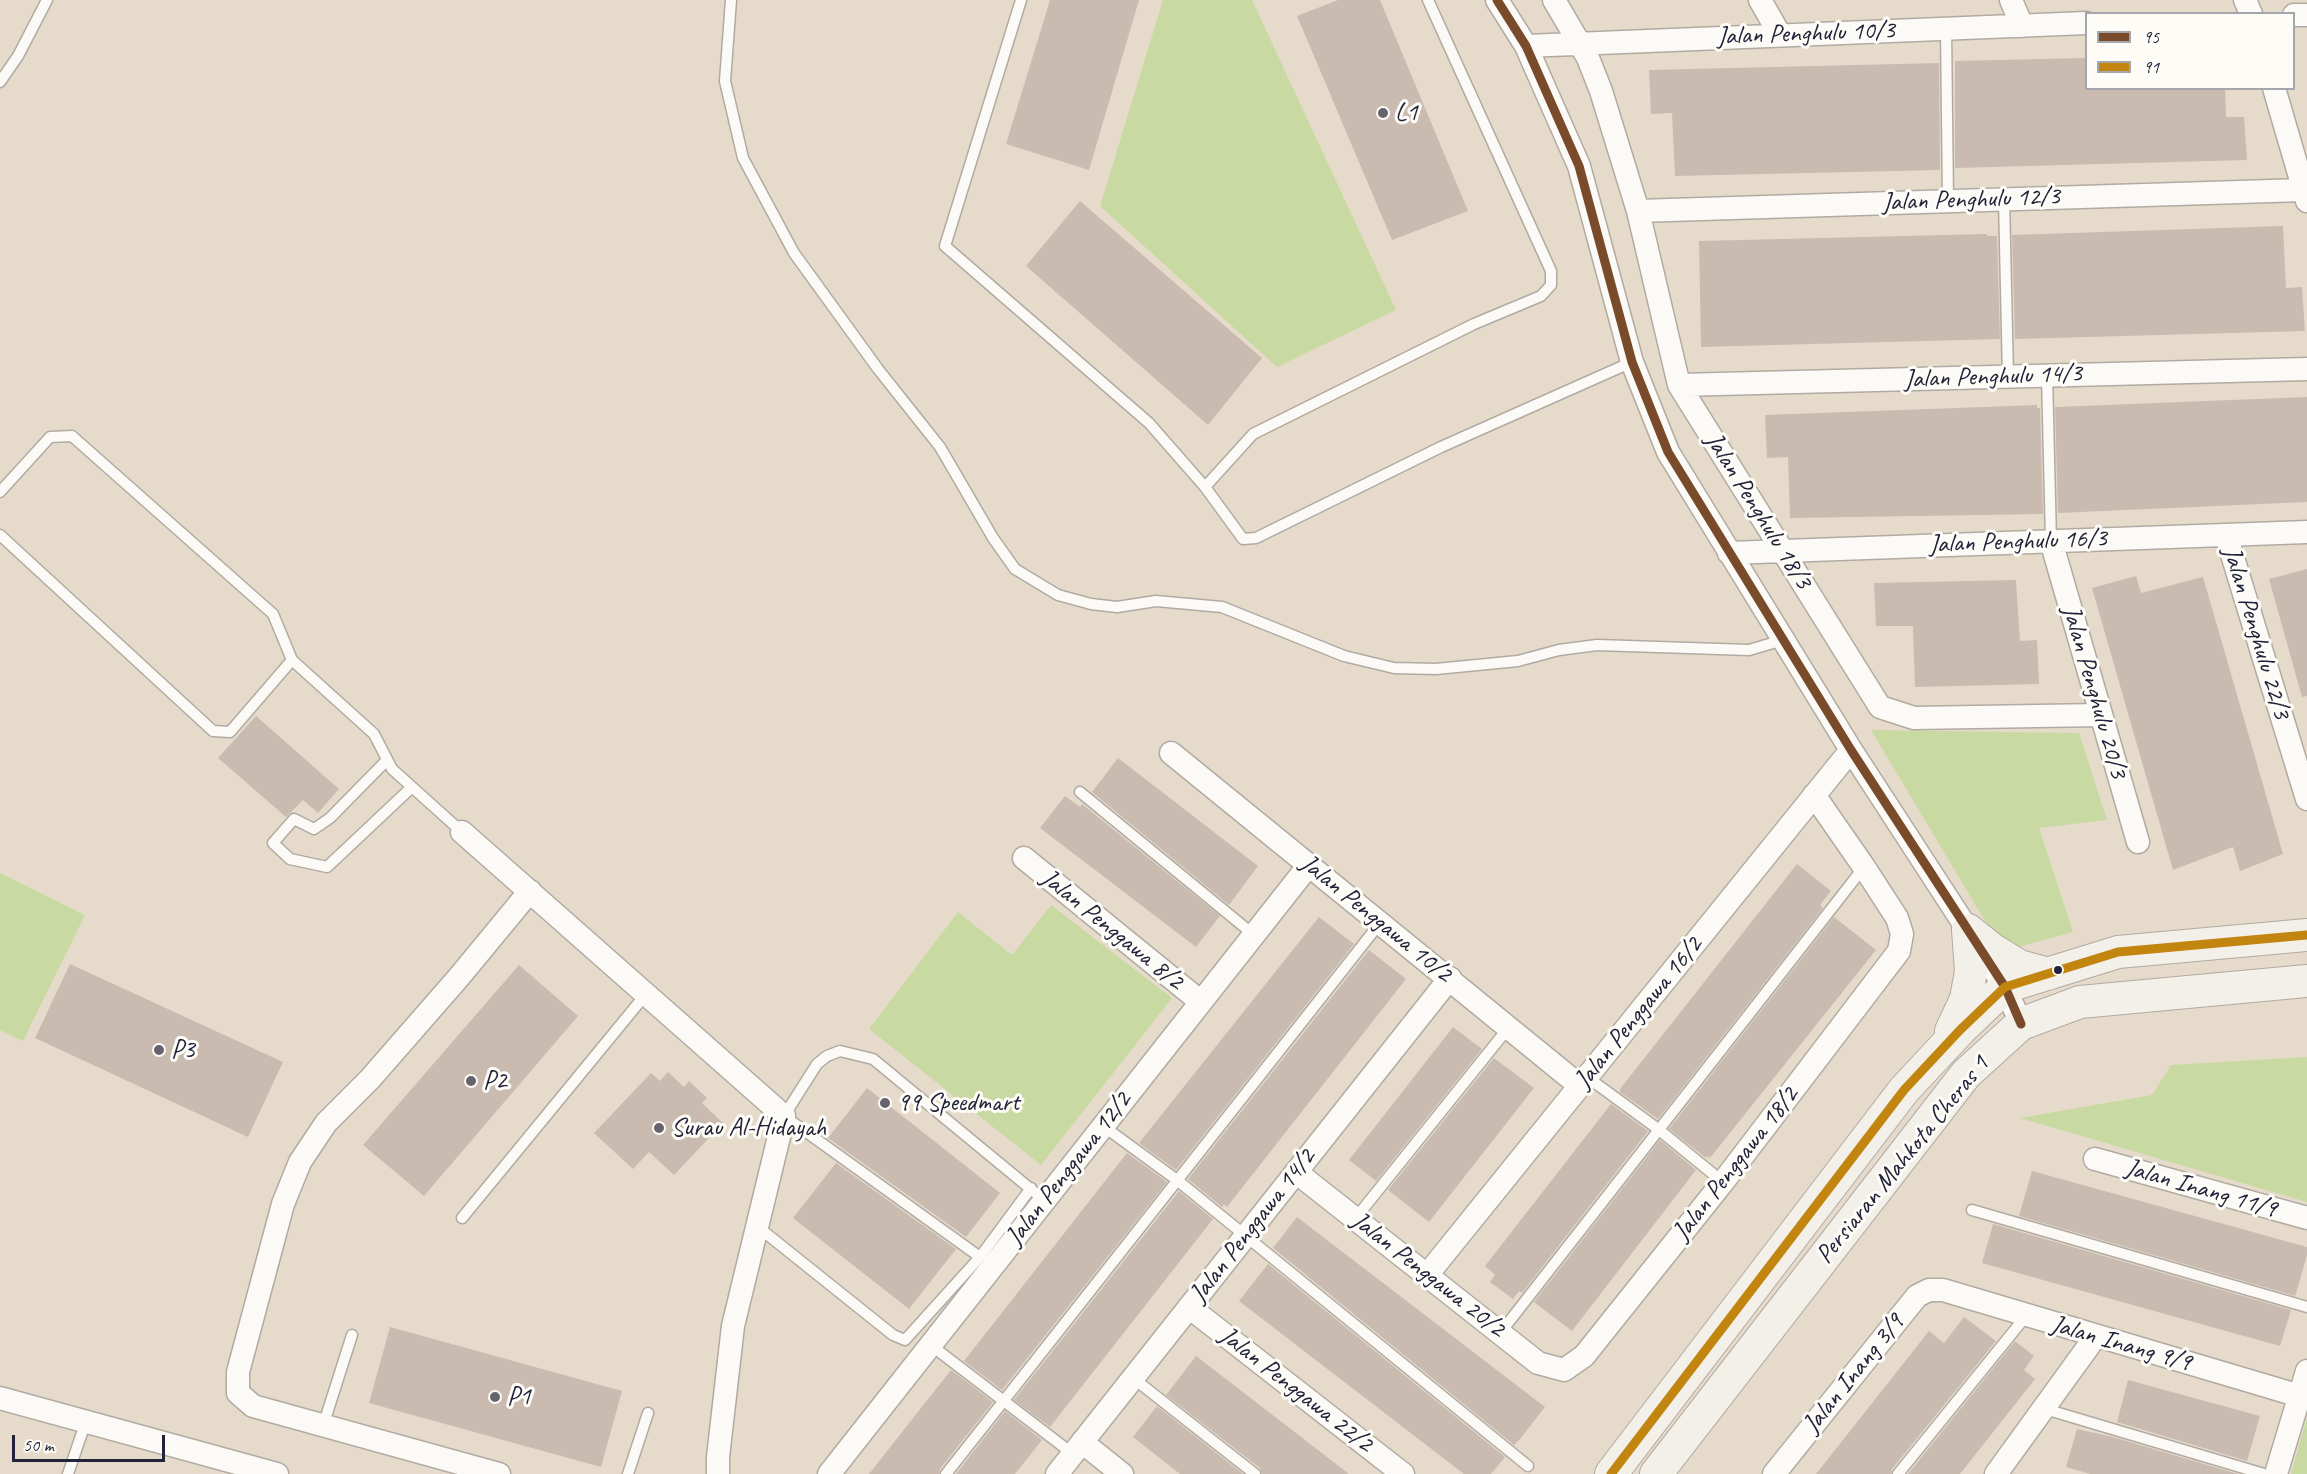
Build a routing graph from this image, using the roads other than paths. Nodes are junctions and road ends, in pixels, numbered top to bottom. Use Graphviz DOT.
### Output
graph roads {
  1 [pos="47,0"];
  2 [pos="731,0"];
  3 [pos="1021,0"];
  4 [pos="1428,0"];
  5 [pos="1497,0"];
  6 [pos="1554,0"];
  7 [pos="1760,0"];
  8 [pos="2017,14"];
  9 [pos="2085,23"];
  10 [pos="1776,28"];
  11 [pos="1946,29"];
  12 [pos="1580,43"];
  13 [pos="1526,45"];
  14 [pos="0,82"];
  15 [pos="2275,90"];
  16 [pos="2305,196"];
  17 [pos="2004,199"];
  18 [pos="1948,201"];
  19 [pos="1638,210"];
  20 [pos="1632,362"];
  21 [pos="2307,369"];
  22 [pos="2048,375"];
  23 [pos="2008,377"];
  24 [pos="1679,385"];
  25 [pos="1205,487"];
  26 [pos="0,492"];
  27 [pos="2307,532"];
  28 [pos="0,535"];
  29 [pos="2226,535"];
  30 [pos="2050,541"];
  31 [pos="1782,551"];
  32 [pos="1729,553"];
  33 [pos="1783,640"];
  34 [pos="292,660"];
  35 [pos="2100,715"];
  36 [pos="1851,750"];
  37 [pos="1171,753"];
  38 [pos="387,760"];
  39 [pos="412,787"];
  40 [pos="1080,792"];
  41 [pos="1814,795"];
  42 [pos="2307,799"];
  43 [pos="462,832"];
  44 [pos="2138,842"];
  45 [pos="1024,858"];
  46 [pos="1310,865"];
  47 [pos="1864,867"];
  48 [pos="530,891"];
  49 [pos="1380,923"];
  50 [pos="1968,930"];
  51 [pos="1254,935"];
  52 [pos="2307,935"];
  53 [pos="2048,974"];
  54 [pos="1449,978"];
  55 [pos="2307,981"];
  56 [pos="2005,987"];
  57 [pos="646,994"];
  58 [pos="1200,1002"];
  59 [pos="2021,1023"];
  60 [pos="1509,1027"];
  61 [pos="1943,1048"];
  62 [pos="1584,1081"];
  63 [pos="784,1116"];
  64 [pos="1103,1126"];
  65 [pos="1658,1129"];
  66 [pos="2095,1159"];
  67 [pos="1296,1172"];
  68 [pos="1177,1180"];
  69 [pos="1723,1182"];
  70 [pos="1038,1194"];
  71 [pos="1972,1210"];
  72 [pos="462,1218"];
  73 [pos="2307,1218"];
  74 [pos="1356,1219"];
  75 [pos="758,1227"];
  76 [pos="1246,1235"];
  77 [pos="980,1257"];
  78 [pos="1427,1275"];
  79 [pos="1943,1290"];
  80 [pos="1189,1307"];
  81 [pos="2307,1307"];
  82 [pos="2026,1316"];
  83 [pos="1501,1332"];
  84 [pos="352,1335"];
  85 [pos="2096,1336"];
  86 [pos="932,1346"];
  87 [pos="1564,1370"];
  88 [pos="2307,1371"];
  89 [pos="1133,1378"];
  90 [pos="2300,1396"];
  91 [pos="0,1398"];
  92 [pos="1003,1401"];
  93 [pos="2045,1409"];
  94 [pos="648,1413"];
  95 [pos="87,1421"];
  96 [pos="323,1426"];
  97 [pos="1077,1448"];
  98 [pos="1528,1466"];
  99 [pos="68,1474"];
  100 [pos="277,1474"];
  101 [pos="499,1474"];
  102 [pos="628,1474"];
  103 [pos="718,1474"];
  104 [pos="830,1474"];
  105 [pos="946,1474"];
  106 [pos="1057,1474"];
  107 [pos="1122,1474"];
  108 [pos="1255,1474"];
  109 [pos="1403,1474"];
  110 [pos="1611,1474"];
  111 [pos="1656,1474"];
  112 [pos="1774,1474"];
  113 [pos="1898,1474"];
  114 [pos="1996,1474"];
  115 [pos="2264,1474"];
  116 [pos="2276,1474"];
  1 -- 14 [label="lane"];
  2 -- 33 [label="lane"];
  3 -- 25 [label="lane"];
  4 -- 25 [label="lane"];
  5 -- 13 [label="street"];
  6 -- 12 [label="street, Jalan Penghulu 18/3"];
  7 -- 10 [label="street"];
  8 -- 9 [label="street, Jalan Penghulu 10/3"];
  8 -- 11 [label="street, Jalan Penghulu 10/3"];
  10 -- 11 [label="street, Jalan Penghulu 10/3"];
  10 -- 12 [label="street, Jalan Penghulu 10/3"];
  11 -- 18 [label="lane"];
  12 -- 13 [label="street, Jalan Penghulu 10/3"];
  12 -- 19 [label="street, Jalan Penghulu 18/3"];
  13 -- 20 [label="street"];
  15 -- 16 [label="street"];
  16 -- 17 [label="street, Jalan Penghulu 12/3"];
  17 -- 18 [label="street, Jalan Penghulu 12/3"];
  17 -- 23 [label="lane"];
  18 -- 19 [label="street, Jalan Penghulu 12/3"];
  19 -- 24 [label="street, Jalan Penghulu 18/3"];
  20 -- 25 [label="lane"];
  20 -- 32 [label="street"];
  21 -- 22 [label="street, Jalan Penghulu 14/3"];
  22 -- 23 [label="street, Jalan Penghulu 14/3"];
  22 -- 30 [label="lane"];
  23 -- 24 [label="street, Jalan Penghulu 14/3"];
  24 -- 31 [label="street, Jalan Penghulu 18/3"];
  26 -- 34 [label="lane"];
  27 -- 29 [label="street, Jalan Penghulu 16/3"];
  28 -- 34 [label="lane"];
  29 -- 30 [label="street, Jalan Penghulu 16/3"];
  29 -- 42 [label="street, Jalan Penghulu 22/3"];
  30 -- 31 [label="street, Jalan Penghulu 16/3"];
  30 -- 35 [label="street, Jalan Penghulu 20/3"];
  31 -- 32 [label="street, Jalan Penghulu 16/3"];
  31 -- 35 [label="street, Jalan Penghulu 18/3"];
  32 -- 33 [label="street"];
  33 -- 36 [label="street"];
  34 -- 38 [label="lane"];
  35 -- 44 [label="street, Jalan Penghulu 20/3"];
  36 -- 41 [label="street, Jalan Penggawa 16/2"];
  36 -- 50 [label="street"];
  37 -- 46 [label="street, Jalan Penggawa 10/2"];
  38 -- 39 [label="lane"];
  38 -- 39 [label="lane"];
  39 -- 43 [label="lane"];
  40 -- 51 [label="lane"];
  41 -- 47 [label="street"];
  41 -- 62 [label="street, Jalan Penggawa 16/2"];
  43 -- 48 [label="street"];
  45 -- 58 [label="street, Jalan Penggawa 8/2"];
  46 -- 49 [label="street, Jalan Penggawa 10/2"];
  46 -- 51 [label="street, Jalan Penggawa 12/2"];
  47 -- 65 [label="lane"];
  47 -- 69 [label="street, Jalan Penggawa 18/2"];
  48 -- 57 [label="street"];
  48 -- 96 [label="street"];
  49 -- 54 [label="street, Jalan Penggawa 10/2"];
  49 -- 68 [label="lane"];
  50 -- 53 [label="main road"];
  50 -- 56 [label="street"];
  50 -- 61 [label="main road"];
  51 -- 58 [label="street, Jalan Penggawa 12/2"];
  52 -- 53 [label="main road, Persiaran Mahkota Cheras 1"];
  53 -- 56 [label="main road, Persiaran Mahkota Cheras 1"];
  54 -- 60 [label="street, Jalan Penggawa 10/2"];
  54 -- 67 [label="street, Jalan Penggawa 14/2"];
  55 -- 59 [label="main road, Persiaran Mahkota Cheras 1"];
  56 -- 59 [label="street"];
  56 -- 61 [label="main road, Persiaran Mahkota Cheras 1"];
  57 -- 63 [label="street"];
  57 -- 72 [label="lane"];
  58 -- 64 [label="street, Jalan Penggawa 12/2"];
  59 -- 111 [label="main road, Persiaran Mahkota Cheras 1"];
  60 -- 62 [label="street, Jalan Penggawa 10/2"];
  60 -- 74 [label="lane"];
  61 -- 110 [label="main road, Persiaran Mahkota Cheras 1"];
  62 -- 65 [label="lane"];
  62 -- 78 [label="street, Jalan Penggawa 16/2"];
  63 -- 70 [label="lane"];
  63 -- 75 [label="street"];
  63 -- 77 [label="lane"];
  64 -- 68 [label="lane"];
  64 -- 70 [label="street, Jalan Penggawa 12/2"];
  65 -- 69 [label="lane"];
  65 -- 83 [label="lane"];
  66 -- 73 [label="street, Jalan Inang 11/9"];
  67 -- 74 [label="street, Jalan Penggawa 20/2"];
  67 -- 76 [label="street, Jalan Penggawa 14/2"];
  68 -- 76 [label="lane"];
  68 -- 92 [label="lane"];
  69 -- 87 [label="street, Jalan Penggawa 18/2"];
  70 -- 77 [label="lane"];
  70 -- 86 [label="street, Jalan Penggawa 12/2"];
  71 -- 81 [label="lane"];
  74 -- 78 [label="street, Jalan Penggawa 20/2"];
  75 -- 77 [label="lane"];
  75 -- 103 [label="street"];
  76 -- 80 [label="street, Jalan Penggawa 14/2"];
  76 -- 98 [label="lane"];
  78 -- 83 [label="street, Jalan Penggawa 20/2"];
  79 -- 82 [label="street, Jalan Inang 9/9"];
  79 -- 112 [label="street, Jalan Inang 3/9"];
  80 -- 89 [label="street, Jalan Penggawa 14/2"];
  80 -- 109 [label="street, Jalan Penggawa 22/2"];
  82 -- 85 [label="street, Jalan Inang 9/9"];
  82 -- 113 [label="lane"];
  83 -- 87 [label="street, Jalan Penggawa 20/2"];
  84 -- 96 [label="lane"];
  85 -- 90 [label="street, Jalan Inang 9/9"];
  85 -- 93 [label="street"];
  86 -- 92 [label="lane"];
  86 -- 104 [label="street, Jalan Penggawa 12/2"];
  88 -- 90 [label="street"];
  89 -- 97 [label="street, Jalan Penggawa 14/2"];
  89 -- 108 [label="lane"];
  90 -- 116 [label="street"];
  91 -- 95 [label="street"];
  92 -- 97 [label="lane"];
  92 -- 105 [label="lane"];
  93 -- 114 [label="street"];
  93 -- 115 [label="lane"];
  94 -- 102 [label="lane"];
  95 -- 99 [label="lane"];
  95 -- 100 [label="street"];
  96 -- 101 [label="street"];
  97 -- 106 [label="street, Jalan Penggawa 14/2"];
  97 -- 107 [label="street"];
}
